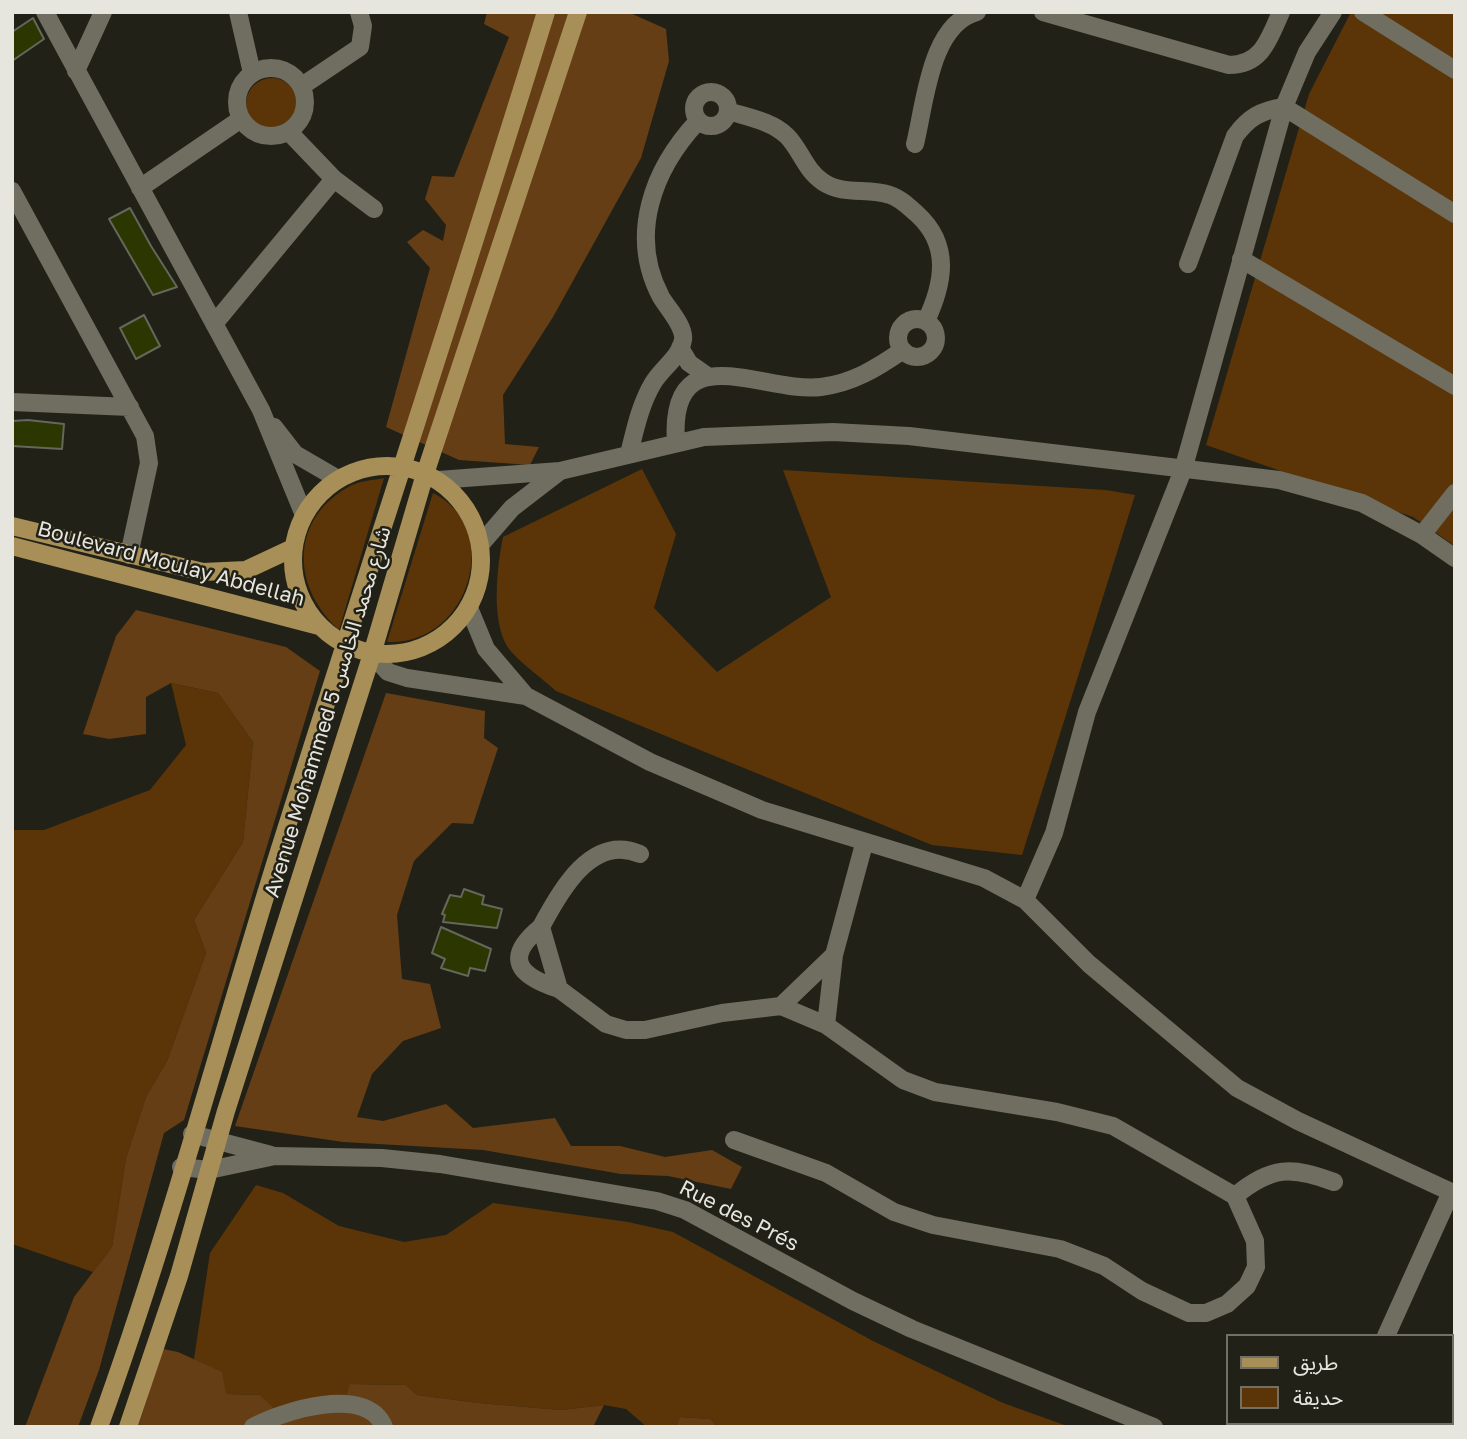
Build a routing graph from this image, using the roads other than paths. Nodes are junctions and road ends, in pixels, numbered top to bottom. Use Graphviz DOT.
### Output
graph roads {
  1 [pos="45,12"];
  2 [pos="103,12"];
  3 [pos="238,12"];
  4 [pos="359,12"];
  5 [pos="546,12"];
  6 [pos="578,12"];
  7 [pos="977,12"];
  8 [pos="1042,12"];
  9 [pos="1281,12"];
  10 [pos="1333,12"];
  11 [pos="1363,12"];
  12 [pos="1455,70"];
  13 [pos="76,71"];
  14 [pos="252,74"];
  15 [pos="302,86"];
  16 [pos="1284,107"];
  17 [pos="728,111"];
  18 [pos="241,119"];
  19 [pos="698,121"];
  20 [pos="289,132"];
  21 [pos="915,144"];
  22 [pos="334,179"];
  23 [pos="140,188"];
  24 [pos="12,191"];
  25 [pos="374,209"];
  26 [pos="1455,214"];
  27 [pos="1241,259"];
  28 [pos="1188,264"];
  29 [pos="926,321"];
  30 [pos="214,324"];
  31 [pos="680,348"];
  32 [pos="903,350"];
  33 [pos="709,377"];
  34 [pos="1455,386"];
  35 [pos="12,402"];
  36 [pos="130,407"];
  37 [pos="261,410"];
  38 [pos="676,443"];
  39 [pos="629,454"];
  40 [pos="403,467"];
  41 [pos="1182,470"];
  42 [pos="560,471"];
  43 [pos="432,477"];
  44 [pos="338,480"];
  45 [pos="1455,493"];
  46 [pos="304,515"];
  47 [pos="12,526"];
  48 [pos="1422,535"];
  49 [pos="480,545"];
  50 [pos="12,546"];
  51 [pos="293,548"];
  52 [pos="129,555"];
  53 [pos="1455,558"];
  54 [pos="469,607"];
  55 [pos="319,626"];
  56 [pos="346,646"];
  57 [pos="372,654"];
  58 [pos="526,696"];
  59 [pos="864,844"];
  60 [pos="640,854"];
  61 [pos="1025,900"];
  62 [pos="541,927"];
  63 [pos="834,955"];
  64 [pos="559,989"];
  65 [pos="781,1006"];
  66 [pos="826,1025"];
  67 [pos="192,1134"];
  68 [pos="734,1140"];
  69 [pos="218,1141"];
  70 [pos="275,1156"];
  71 [pos="181,1167"];
  72 [pos="209,1171"];
  73 [pos="1334,1182"];
  74 [pos="1454,1191"];
  75 [pos="1236,1196"];
  76 [pos="1388,1334"];
  77 [pos="99,1427"];
  78 [pos="128,1427"];
  79 [pos="253,1427"];
  80 [pos="384,1427"];
  81 [pos="1154,1427"];
  1 -- 13 [label="street"];
  2 -- 13 [label="street"];
  3 -- 14 [label="street"];
  4 -- 15 [label="street"];
  5 -- 40 [label="main road, Avenue Mohammed 5 شارع محمد الخامس"];
  6 -- 43 [label="main road, Avenue Mohammed 5 شارع محمد الخامس"];
  7 -- 21 [label="street"];
  8 -- 9 [label="street"];
  10 -- 16 [label="street"];
  11 -- 12 [label="street"];
  13 -- 23 [label="street"];
  14 -- 15 [label="street"];
  14 -- 18 [label="street"];
  15 -- 20 [label="street"];
  16 -- 26 [label="street"];
  16 -- 27 [label="street"];
  16 -- 28 [label="street"];
  17 -- 19 [label="street"];
  17 -- 19 [label="street"];
  17 -- 29 [label="street"];
  18 -- 20 [label="street"];
  18 -- 23 [label="street"];
  19 -- 31 [label="street"];
  20 -- 22 [label="street"];
  22 -- 25 [label="street"];
  22 -- 30 [label="street"];
  23 -- 30 [label="street"];
  24 -- 36 [label="street"];
  27 -- 34 [label="street"];
  27 -- 41 [label="street"];
  29 -- 32 [label="street"];
  29 -- 32 [label="street"];
  30 -- 37 [label="street"];
  31 -- 33 [label="street"];
  31 -- 39 [label="street"];
  32 -- 33 [label="street"];
  33 -- 38 [label="street"];
  35 -- 36 [label="street"];
  36 -- 52 [label="street"];
  37 -- 44 [label="street"];
  37 -- 46 [label="street"];
  38 -- 39 [label="street"];
  38 -- 41 [label="street"];
  39 -- 42 [label="street"];
  40 -- 43 [label="main road"];
  40 -- 44 [label="main road"];
  40 -- 56 [label="main road, Avenue Mohammed 5 شارع محمد الخامس"];
  41 -- 48 [label="street"];
  41 -- 61 [label="street"];
  42 -- 43 [label="street"];
  42 -- 49 [label="street"];
  43 -- 49 [label="main road"];
  43 -- 57 [label="main road, Avenue Mohammed 5 شارع محمد الخامس"];
  44 -- 46 [label="main road"];
  45 -- 48 [label="street"];
  46 -- 51 [label="main road"];
  47 -- 52 [label="main road, Boulevard Moulay Abdellah"];
  48 -- 53 [label="street"];
  49 -- 54 [label="main road"];
  50 -- 55 [label="main road, Boulevard Moulay Abdellah"];
  51 -- 52 [label="main road, Boulevard Moulay Abdellah"];
  51 -- 55 [label="main road"];
  54 -- 57 [label="main road"];
  54 -- 58 [label="street"];
  55 -- 56 [label="main road"];
  56 -- 57 [label="main road"];
  56 -- 67 [label="main road, Avenue Mohammed 5 شارع محمد الخامس"];
  57 -- 58 [label="street"];
  57 -- 69 [label="main road, Avenue Mohammed 5 شارع محمد الخامس"];
  58 -- 59 [label="street"];
  59 -- 61 [label="street"];
  59 -- 63 [label="street"];
  60 -- 62 [label="street"];
  61 -- 74 [label="street"];
  62 -- 64 [label="street"];
  62 -- 64 [label="street"];
  63 -- 65 [label="street"];
  63 -- 66 [label="street"];
  64 -- 65 [label="street"];
  65 -- 66 [label="street"];
  66 -- 75 [label="street"];
  67 -- 69 [label="street, Rue des Prés"];
  67 -- 71 [label="main road, Avenue Mohammed 5 شارع محمد الخامس"];
  68 -- 75 [label="street"];
  69 -- 70 [label="street, Rue des Prés"];
  69 -- 72 [label="main road, Avenue Mohammed 5 شارع محمد الخامس"];
  70 -- 72 [label="street, Rue des Prés"];
  70 -- 81 [label="street, Rue des Prés"];
  71 -- 72 [label="street, Rue des Prés"];
  71 -- 77 [label="main road, Avenue Mohammed 5 شارع محمد الخامس"];
  72 -- 78 [label="main road, Avenue Mohammed 5 شارع محمد الخامس"];
  73 -- 75 [label="street"];
  74 -- 76 [label="street"];
  79 -- 80 [label="street"];
}
